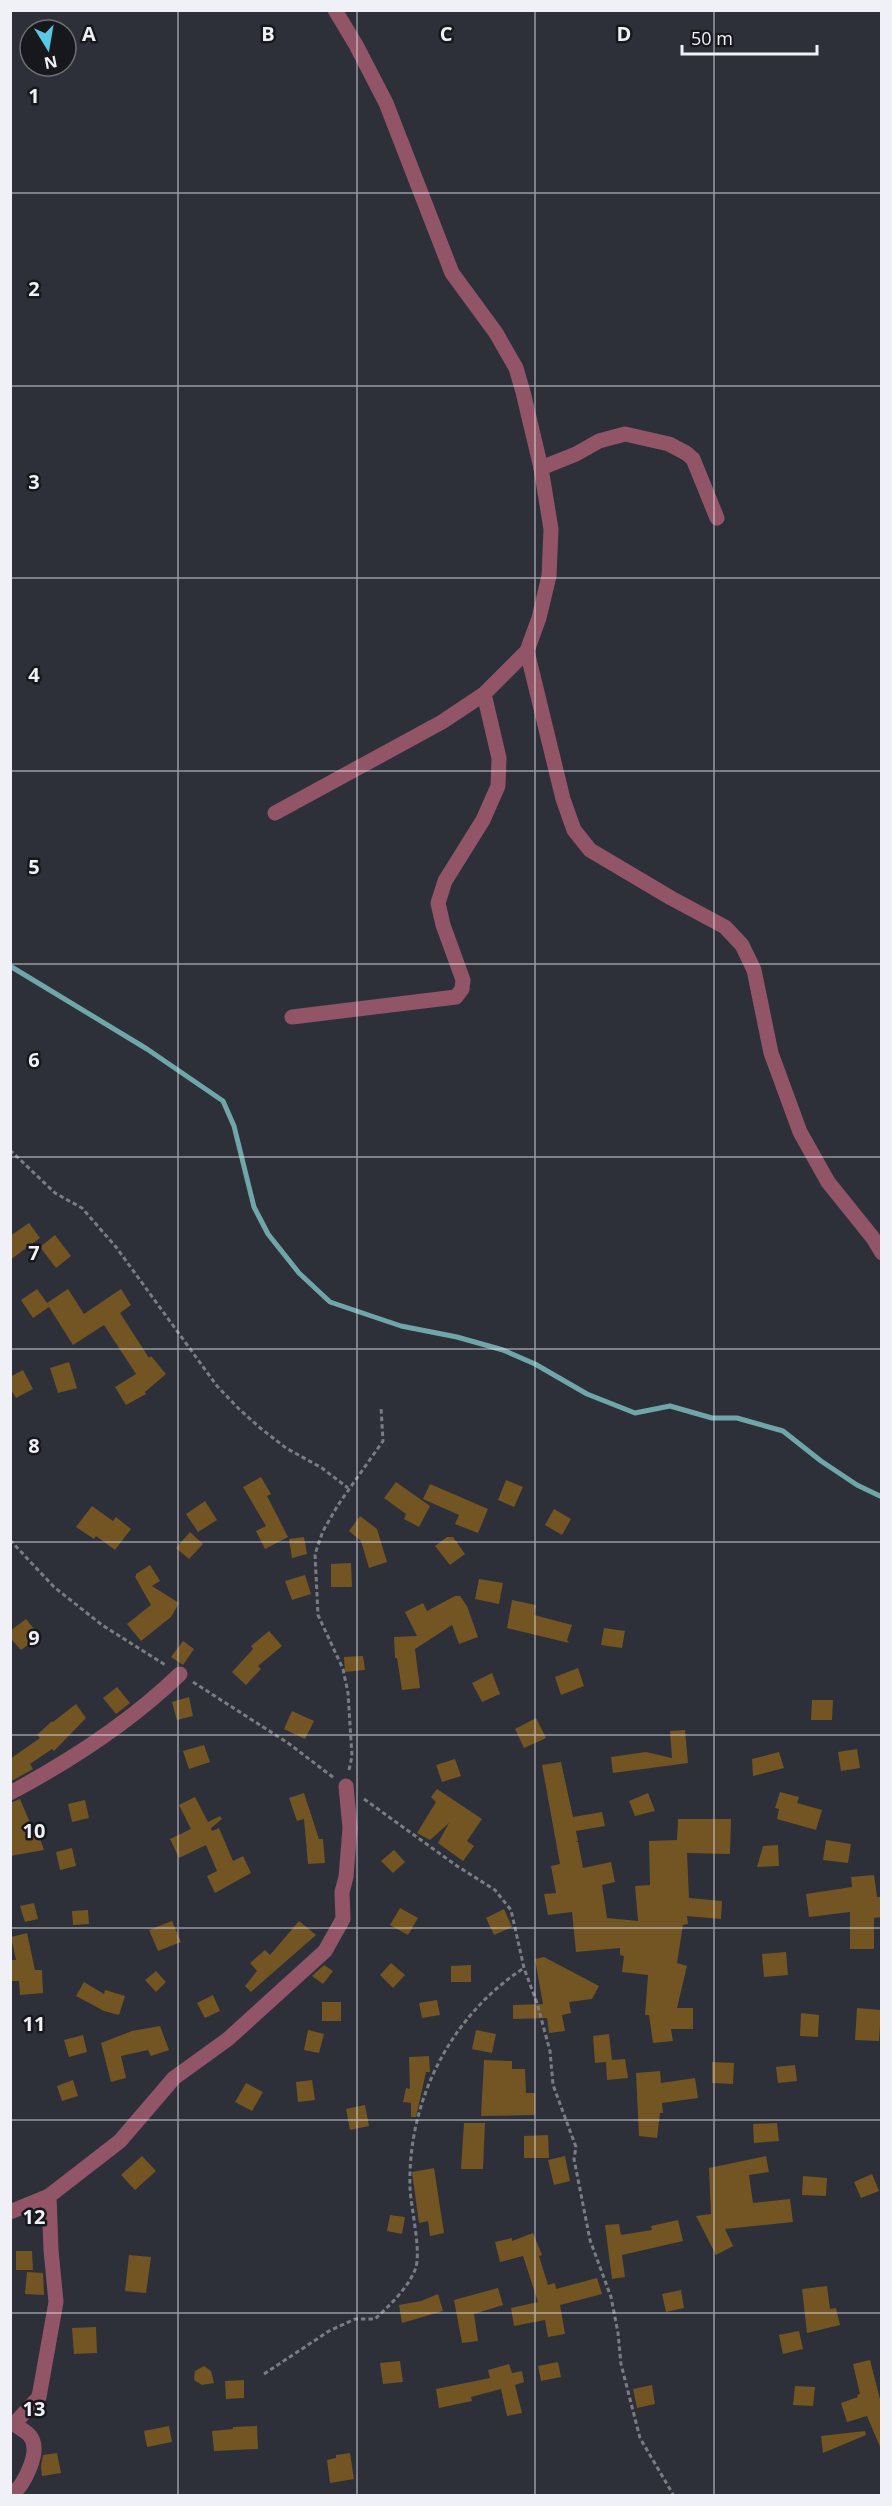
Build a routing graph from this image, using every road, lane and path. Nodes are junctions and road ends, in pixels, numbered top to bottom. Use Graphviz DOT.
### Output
graph roads {
  1 [pos="335,10"];
  2 [pos="541,468"];
  3 [pos="717,518"];
  4 [pos="527,651"];
  5 [pos="484,694"];
  6 [pos="275,813"];
  7 [pos="292,1017"];
  8 [pos="10,1150"];
  9 [pos="882,1252"];
  10 [pos="381,1408"];
  11 [pos="348,1488"];
  12 [pos="180,1674"];
  13 [pos="346,1786"];
  14 [pos="10,1793"];
  15 [pos="524,1968"];
  16 [pos="50,2196"];
  17 [pos="10,2212"];
  18 [pos="264,2374"];
  19 [pos="11,2496"];
  20 [pos="674,2496"];
  1 -- 2 [label="street"];
  2 -- 3 [label="street"];
  2 -- 4 [label="street"];
  4 -- 5 [label="street"];
  4 -- 9 [label="street"];
  5 -- 6 [label="street"];
  5 -- 7 [label="street"];
  8 -- 11 [label="path"];
  10 -- 11 [label="path"];
  11 -- 13 [label="path"];
  12 -- 14 [label="street"];
  13 -- 15 [label="path"];
  13 -- 16 [label="street"];
  15 -- 18 [label="path"];
  15 -- 20 [label="path"];
  16 -- 17 [label="street"];
  16 -- 19 [label="street"];
}
